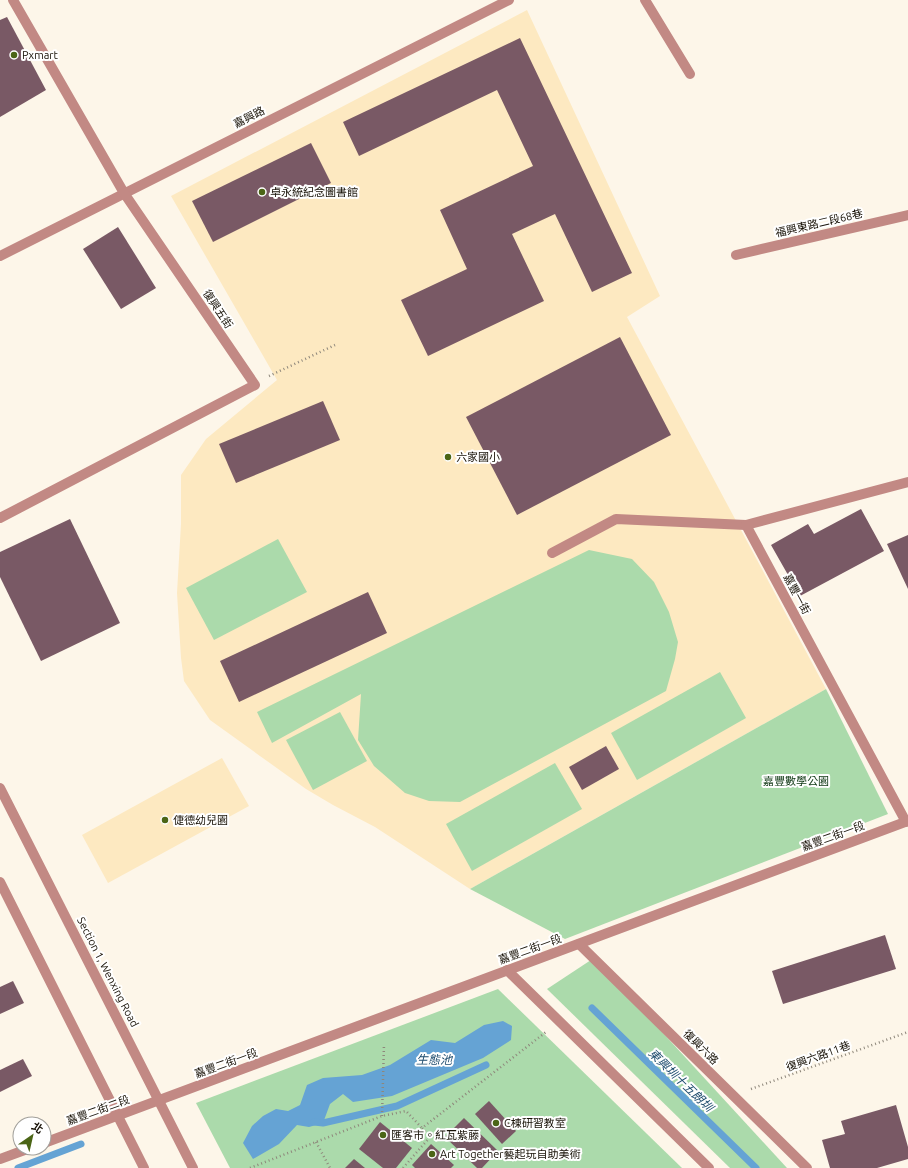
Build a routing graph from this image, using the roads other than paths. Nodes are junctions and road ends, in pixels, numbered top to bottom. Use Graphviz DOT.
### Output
graph roads {
  1 [pos="13,0"];
  2 [pos="646,0"];
  3 [pos="503,2"];
  4 [pos="690,74"];
  5 [pos="124,193"];
  6 [pos="908,215"];
  7 [pos="0,256"];
  8 [pos="736,256"];
  9 [pos="908,482"];
  10 [pos="0,518"];
  11 [pos="746,525"];
  12 [pos="552,553"];
  13 [pos="0,788"];
  14 [pos="907,821"];
  15 [pos="0,882"];
  16 [pos="579,944"];
  17 [pos="507,970"];
  18 [pos="159,1100"];
  19 [pos="119,1116"];
  20 [pos="52,1140"];
  21 [pos="12,1155"];
  22 [pos="0,1159"];
  23 [pos="144,1168"];
  24 [pos="193,1168"];
  25 [pos="709,1168"];
  26 [pos="807,1168"];
  1 -- 5 [label="street, 復興五街"];
  2 -- 4 [label="street"];
  3 -- 5 [label="street, 嘉興路"];
  5 -- 7 [label="street, 嘉興路"];
  5 -- 10 [label="street, 復興五街"];
  6 -- 8 [label="street, 福興東路二段68巷"];
  9 -- 11 [label="street"];
  11 -- 12 [label="street"];
  11 -- 14 [label="street, 嘉豐一街"];
  13 -- 18 [label="street, Section 1, Wenxing Road"];
  14 -- 16 [label="street, 嘉豐二街一段"];
  15 -- 19 [label="street"];
  16 -- 17 [label="street, 嘉豐二街一段"];
  16 -- 26 [label="street, 復興六路"];
  17 -- 18 [label="street, 嘉豐二街一段"];
  17 -- 25 [label="street"];
  18 -- 19 [label="street, 嘉豐二街二段"];
  18 -- 24 [label="street, Section 1, Wenxing Road"];
  19 -- 20 [label="street, 嘉豐二街二段"];
  19 -- 23 [label="street"];
  21 -- 22 [label="street"];
}
